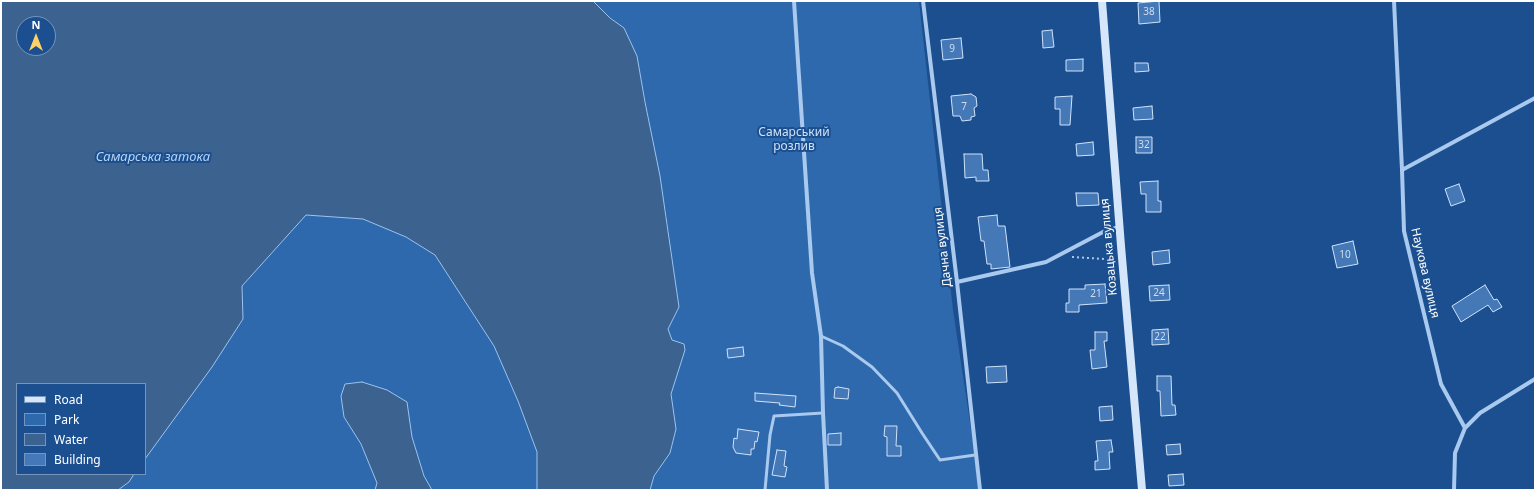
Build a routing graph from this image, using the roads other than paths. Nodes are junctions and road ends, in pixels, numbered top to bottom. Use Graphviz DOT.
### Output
graph roads {
  1 [pos="794,1"];
  2 [pos="923,1"];
  3 [pos="1102,1"];
  4 [pos="1394,1"];
  5 [pos="1535,98"];
  6 [pos="1402,170"];
  7 [pos="1119,227"];
  8 [pos="958,282"];
  9 [pos="821,336"];
  10 [pos="1535,379"];
  11 [pos="822,413"];
  12 [pos="1465,428"];
  13 [pos="975,455"];
  14 [pos="765,490"];
  15 [pos="826,490"];
  16 [pos="980,490"];
  17 [pos="1142,490"];
  18 [pos="1454,490"];
  1 -- 9 [label="street"];
  2 -- 8 [label="street, Дачна вулиця"];
  3 -- 7 [label="street, Козацька вулиця"];
  4 -- 6 [label="street, Наукова вулиця"];
  5 -- 6 [label="street"];
  6 -- 12 [label="street, Наукова вулиця"];
  7 -- 8 [label="street"];
  7 -- 17 [label="street, Козацька вулиця"];
  8 -- 13 [label="street, Дачна вулиця"];
  9 -- 11 [label="street"];
  9 -- 13 [label="lane"];
  10 -- 12 [label="street"];
  11 -- 14 [label="lane"];
  11 -- 15 [label="street"];
  12 -- 18 [label="street"];
  13 -- 16 [label="street, Дачна вулиця"];
}
